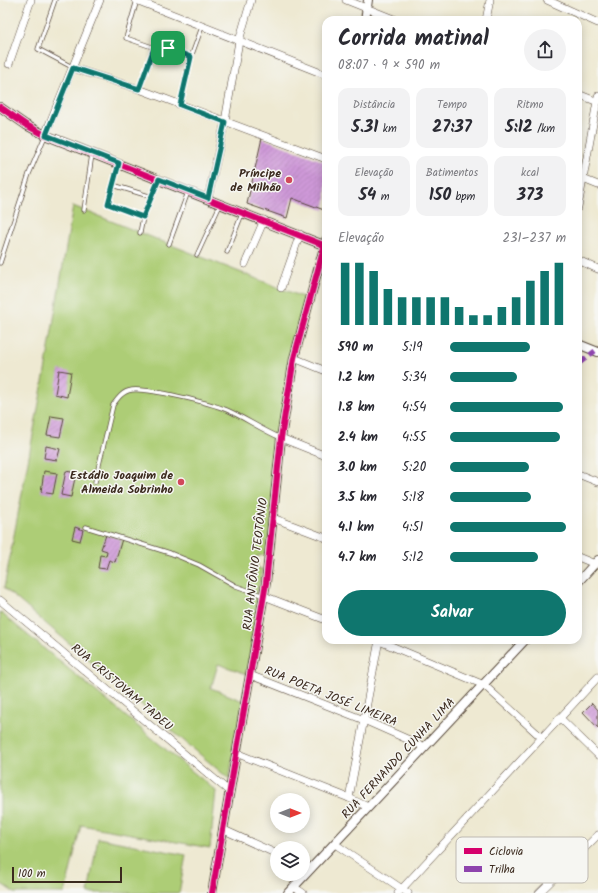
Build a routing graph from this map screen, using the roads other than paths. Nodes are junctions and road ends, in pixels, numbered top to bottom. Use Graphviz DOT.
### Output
graph roads {
  1 [pos="31,0"];
  2 [pos="55,0"];
  3 [pos="100,0"];
  4 [pos="137,0"];
  5 [pos="241,0"];
  6 [pos="346,0"];
  7 [pos="490,0"];
  8 [pos="547,0"];
  9 [pos="250,2"];
  10 [pos="367,4"];
  11 [pos="366,16"];
  12 [pos="389,16"];
  13 [pos="487,16"];
  14 [pos="598,23"];
  15 [pos="202,27"];
  16 [pos="239,41"];
  17 [pos="154,48"];
  18 [pos="191,57"];
  19 [pos="10,64"];
  20 [pos="73,68"];
  21 [pos="322,73"];
  22 [pos="139,89"];
  23 [pos="582,95"];
  24 [pos="598,100"];
  25 [pos="180,105"];
  26 [pos="0,107"];
  27 [pos="225,122"];
  28 [pos="46,135"];
  29 [pos="92,153"];
  30 [pos="322,158"];
  31 [pos="119,163"];
  32 [pos="582,173"];
  33 [pos="582,178"];
  34 [pos="159,179"];
  35 [pos="113,185"];
  36 [pos="598,185"];
  37 [pos="188,191"];
  38 [pos="152,197"];
  39 [pos="208,198"];
  40 [pos="221,203"];
  41 [pos="84,210"];
  42 [pos="243,212"];
  43 [pos="143,217"];
  44 [pos="264,220"];
  45 [pos="140,232"];
  46 [pos="300,234"];
  47 [pos="322,242"];
  48 [pos="169,244"];
  49 [pos="227,252"];
  50 [pos="197,255"];
  51 [pos="322,257"];
  52 [pos="582,262"];
  53 [pos="0,263"];
  54 [pos="245,264"];
  55 [pos="598,268"];
  56 [pos="281,288"];
  57 [pos="582,346"];
  58 [pos="598,352"];
  59 [pos="294,358"];
  60 [pos="322,369"];
  61 [pos="281,438"];
  62 [pos="322,454"];
  63 [pos="582,476"];
  64 [pos="95,482"];
  65 [pos="598,482"];
  66 [pos="273,518"];
  67 [pos="86,527"];
  68 [pos="322,536"];
  69 [pos="582,558"];
  70 [pos="596,562"];
  71 [pos="582,578"];
  72 [pos="264,596"];
  73 [pos="0,600"];
  74 [pos="322,618"];
  75 [pos="377,644"];
  76 [pos="387,644"];
  77 [pos="521,644"];
  78 [pos="250,675"];
  79 [pos="598,677"];
  80 [pos="484,685"];
  81 [pos="560,718"];
  82 [pos="364,720"];
  83 [pos="542,738"];
  84 [pos="425,747"];
  85 [pos="236,753"];
  86 [pos="598,755"];
  87 [pos="230,792"];
  88 [pos="349,798"];
  89 [pos="368,807"];
  90 [pos="224,830"];
  91 [pos="598,835"];
  92 [pos="335,844"];
  93 [pos="588,845"];
  94 [pos="270,851"];
  95 [pos="311,868"];
  96 [pos="549,883"];
  97 [pos="291,890"];
  98 [pos="400,891"];
  99 [pos="212,893"];
  100 [pos="303,893"];
  101 [pos="408,893"];
  102 [pos="539,893"];
  1 -- 19 [label="street"];
  2 -- 20 [label="lane"];
  3 -- 20 [label="street"];
  4 -- 15 [label="street"];
  4 -- 17 [label="lane"];
  5 -- 9 [label="street"];
  6 -- 10 [label="street"];
  7 -- 13 [label="street"];
  8 -- 14 [label="street"];
  9 -- 16 [label="street"];
  10 -- 11 [label="street"];
  10 -- 12 [label="street"];
  15 -- 16 [label="street"];
  15 -- 18 [label="lane"];
  16 -- 21 [label="street"];
  16 -- 27 [label="street"];
  17 -- 18 [label="lane"];
  17 -- 22 [label="lane"];
  18 -- 25 [label="lane"];
  20 -- 22 [label="street"];
  20 -- 28 [label="street"];
  22 -- 25 [label="street"];
  23 -- 24 [label="street"];
  24 -- 32 [label="street"];
  25 -- 27 [label="street"];
  26 -- 28 [label="street"];
  27 -- 30 [label="street"];
  27 -- 39 [label="street"];
  28 -- 29 [label="street"];
  28 -- 53 [label="lane"];
  29 -- 31 [label="street"];
  29 -- 41 [label="lane"];
  31 -- 34 [label="street"];
  31 -- 35 [label="lane"];
  33 -- 36 [label="street"];
  34 -- 37 [label="street"];
  34 -- 38 [label="lane"];
  35 -- 38 [label="lane"];
  35 -- 43 [label="lane"];
  37 -- 39 [label="street"];
  37 -- 48 [label="lane"];
  38 -- 43 [label="lane"];
  39 -- 40 [label="street"];
  40 -- 42 [label="street"];
  40 -- 50 [label="lane"];
  42 -- 44 [label="street"];
  42 -- 49 [label="lane"];
  43 -- 45 [label="lane"];
  44 -- 46 [label="street"];
  44 -- 54 [label="street"];
  46 -- 47 [label="street"];
  46 -- 56 [label="street"];
  51 -- 59 [label="street, RUA ANTÔNIO TEOTÔNIO"];
  52 -- 55 [label="street"];
  57 -- 58 [label="street"];
  59 -- 60 [label="street"];
  59 -- 61 [label="street, RUA ANTÔNIO TEOTÔNIO"];
  61 -- 62 [label="street"];
  61 -- 64 [label="lane"];
  61 -- 66 [label="street, RUA ANTÔNIO TEOTÔNIO"];
  63 -- 65 [label="street"];
  66 -- 68 [label="street"];
  66 -- 72 [label="street, RUA ANTÔNIO TEOTÔNIO"];
  67 -- 72 [label="lane"];
  69 -- 70 [label="street"];
  70 -- 71 [label="street"];
  72 -- 74 [label="street"];
  72 -- 78 [label="street, RUA ANTÔNIO TEOTÔNIO"];
  73 -- 87 [label="street, RUA CRISTOVAM TADEU"];
  75 -- 82 [label="street"];
  76 -- 80 [label="street"];
  77 -- 80 [label="street, RUA FERNANDO CUNHA LIMA"];
  78 -- 82 [label="street, RUA POETA JOSÉ LIMEIRA"];
  78 -- 85 [label="street, RUA ANTÔNIO TEOTÔNIO"];
  79 -- 81 [label="street"];
  80 -- 83 [label="street"];
  80 -- 84 [label="street, RUA FERNANDO CUNHA LIMA"];
  81 -- 83 [label="street"];
  81 -- 86 [label="street"];
  82 -- 84 [label="street, RUA POETA JOSÉ LIMEIRA"];
  82 -- 88 [label="street"];
  83 -- 98 [label="street"];
  84 -- 89 [label="street, RUA FERNANDO CUNHA LIMA"];
  85 -- 87 [label="street, RUA ANTÔNIO TEOTÔNIO"];
  85 -- 88 [label="street"];
  87 -- 90 [label="street, RUA ANTÔNIO TEOTÔNIO"];
  88 -- 89 [label="street"];
  89 -- 92 [label="street, RUA FERNANDO CUNHA LIMA"];
  90 -- 94 [label="street"];
  90 -- 99 [label="street, RUA ANTÔNIO TEOTÔNIO"];
  91 -- 93 [label="street"];
  92 -- 95 [label="street, RUA FERNANDO CUNHA LIMA"];
  92 -- 98 [label="street"];
  95 -- 97 [label="street, RUA FERNANDO CUNHA LIMA"];
  96 -- 102 [label="street"];
  97 -- 100 [label="street"];
  98 -- 101 [label="street"];
}
